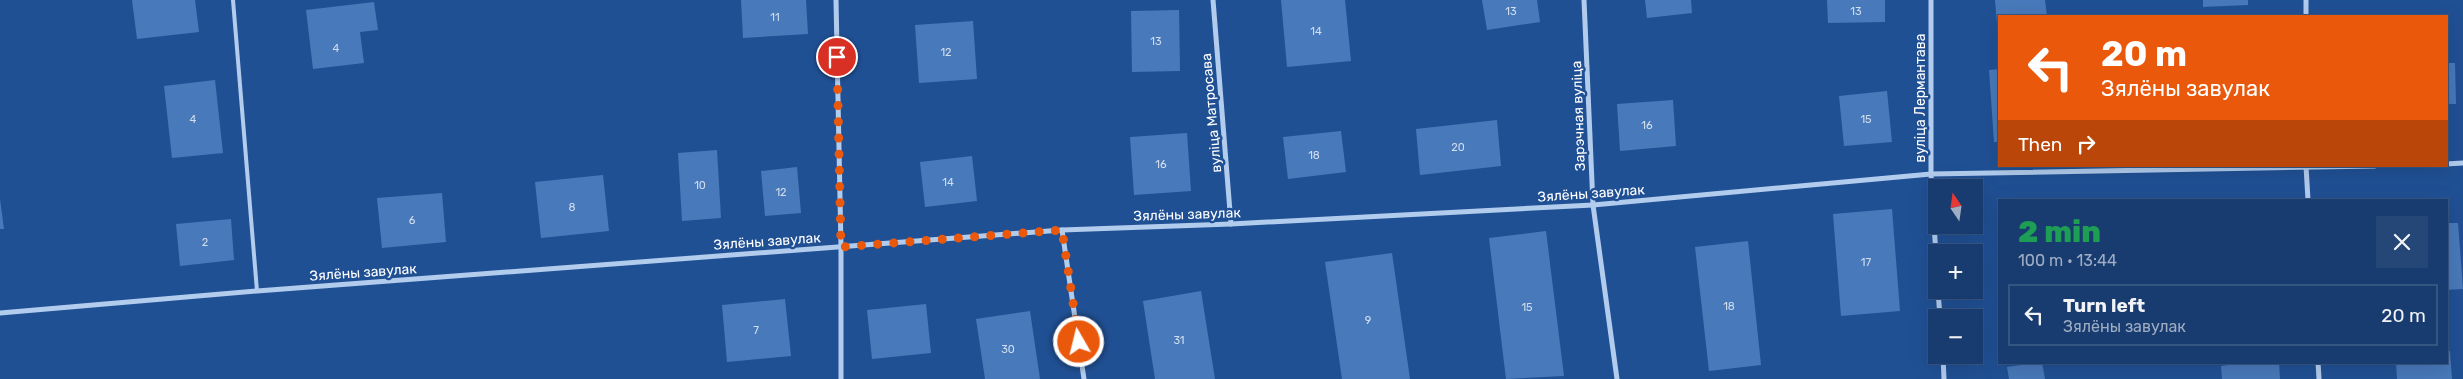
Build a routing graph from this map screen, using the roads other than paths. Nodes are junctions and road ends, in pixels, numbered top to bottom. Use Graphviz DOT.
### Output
graph roads {
  1 [pos="232,0"];
  2 [pos="836,0"];
  3 [pos="1214,0"];
  4 [pos="1584,0"];
  5 [pos="1931,0"];
  6 [pos="2306,0"];
  7 [pos="2306,15"];
  8 [pos="2463,163"];
  9 [pos="2448,164"];
  10 [pos="2306,167"];
  11 [pos="1931,174"];
  12 [pos="2308,199"];
  13 [pos="1593,205"];
  14 [pos="1231,224"];
  15 [pos="1062,230"];
  16 [pos="1935,244"];
  17 [pos="841,247"];
  18 [pos="257,291"];
  19 [pos="0,313"];
  20 [pos="1943,364"];
  21 [pos="2318,364"];
  22 [pos="841,379"];
  23 [pos="1084,379"];
  24 [pos="1617,379"];
  25 [pos="1944,379"];
  26 [pos="2319,379"];
  1 -- 18 [label="lane"];
  2 -- 17 [label="street"];
  3 -- 14 [label="street, вуліца Матросава"];
  4 -- 13 [label="street, Зарэчная вуліца"];
  5 -- 11 [label="street, вуліца Лермантава"];
  6 -- 7 [label="street"];
  8 -- 9 [label="street"];
  10 -- 11 [label="street, Зялёны завулак"];
  10 -- 12 [label="street"];
  11 -- 13 [label="street, Зялёны завулак"];
  11 -- 16 [label="street, вуліца Лермантава"];
  13 -- 14 [label="street, Зялёны завулак"];
  13 -- 24 [label="street, Зарэчная вуліца"];
  14 -- 15 [label="street, Зялёны завулак"];
  15 -- 17 [label="street, Зялёны завулак"];
  15 -- 23 [label="street"];
  17 -- 18 [label="street, Зялёны завулак"];
  17 -- 22 [label="street"];
  18 -- 19 [label="street, Зялёны завулак"];
  20 -- 25 [label="street"];
  21 -- 26 [label="street"];
}
